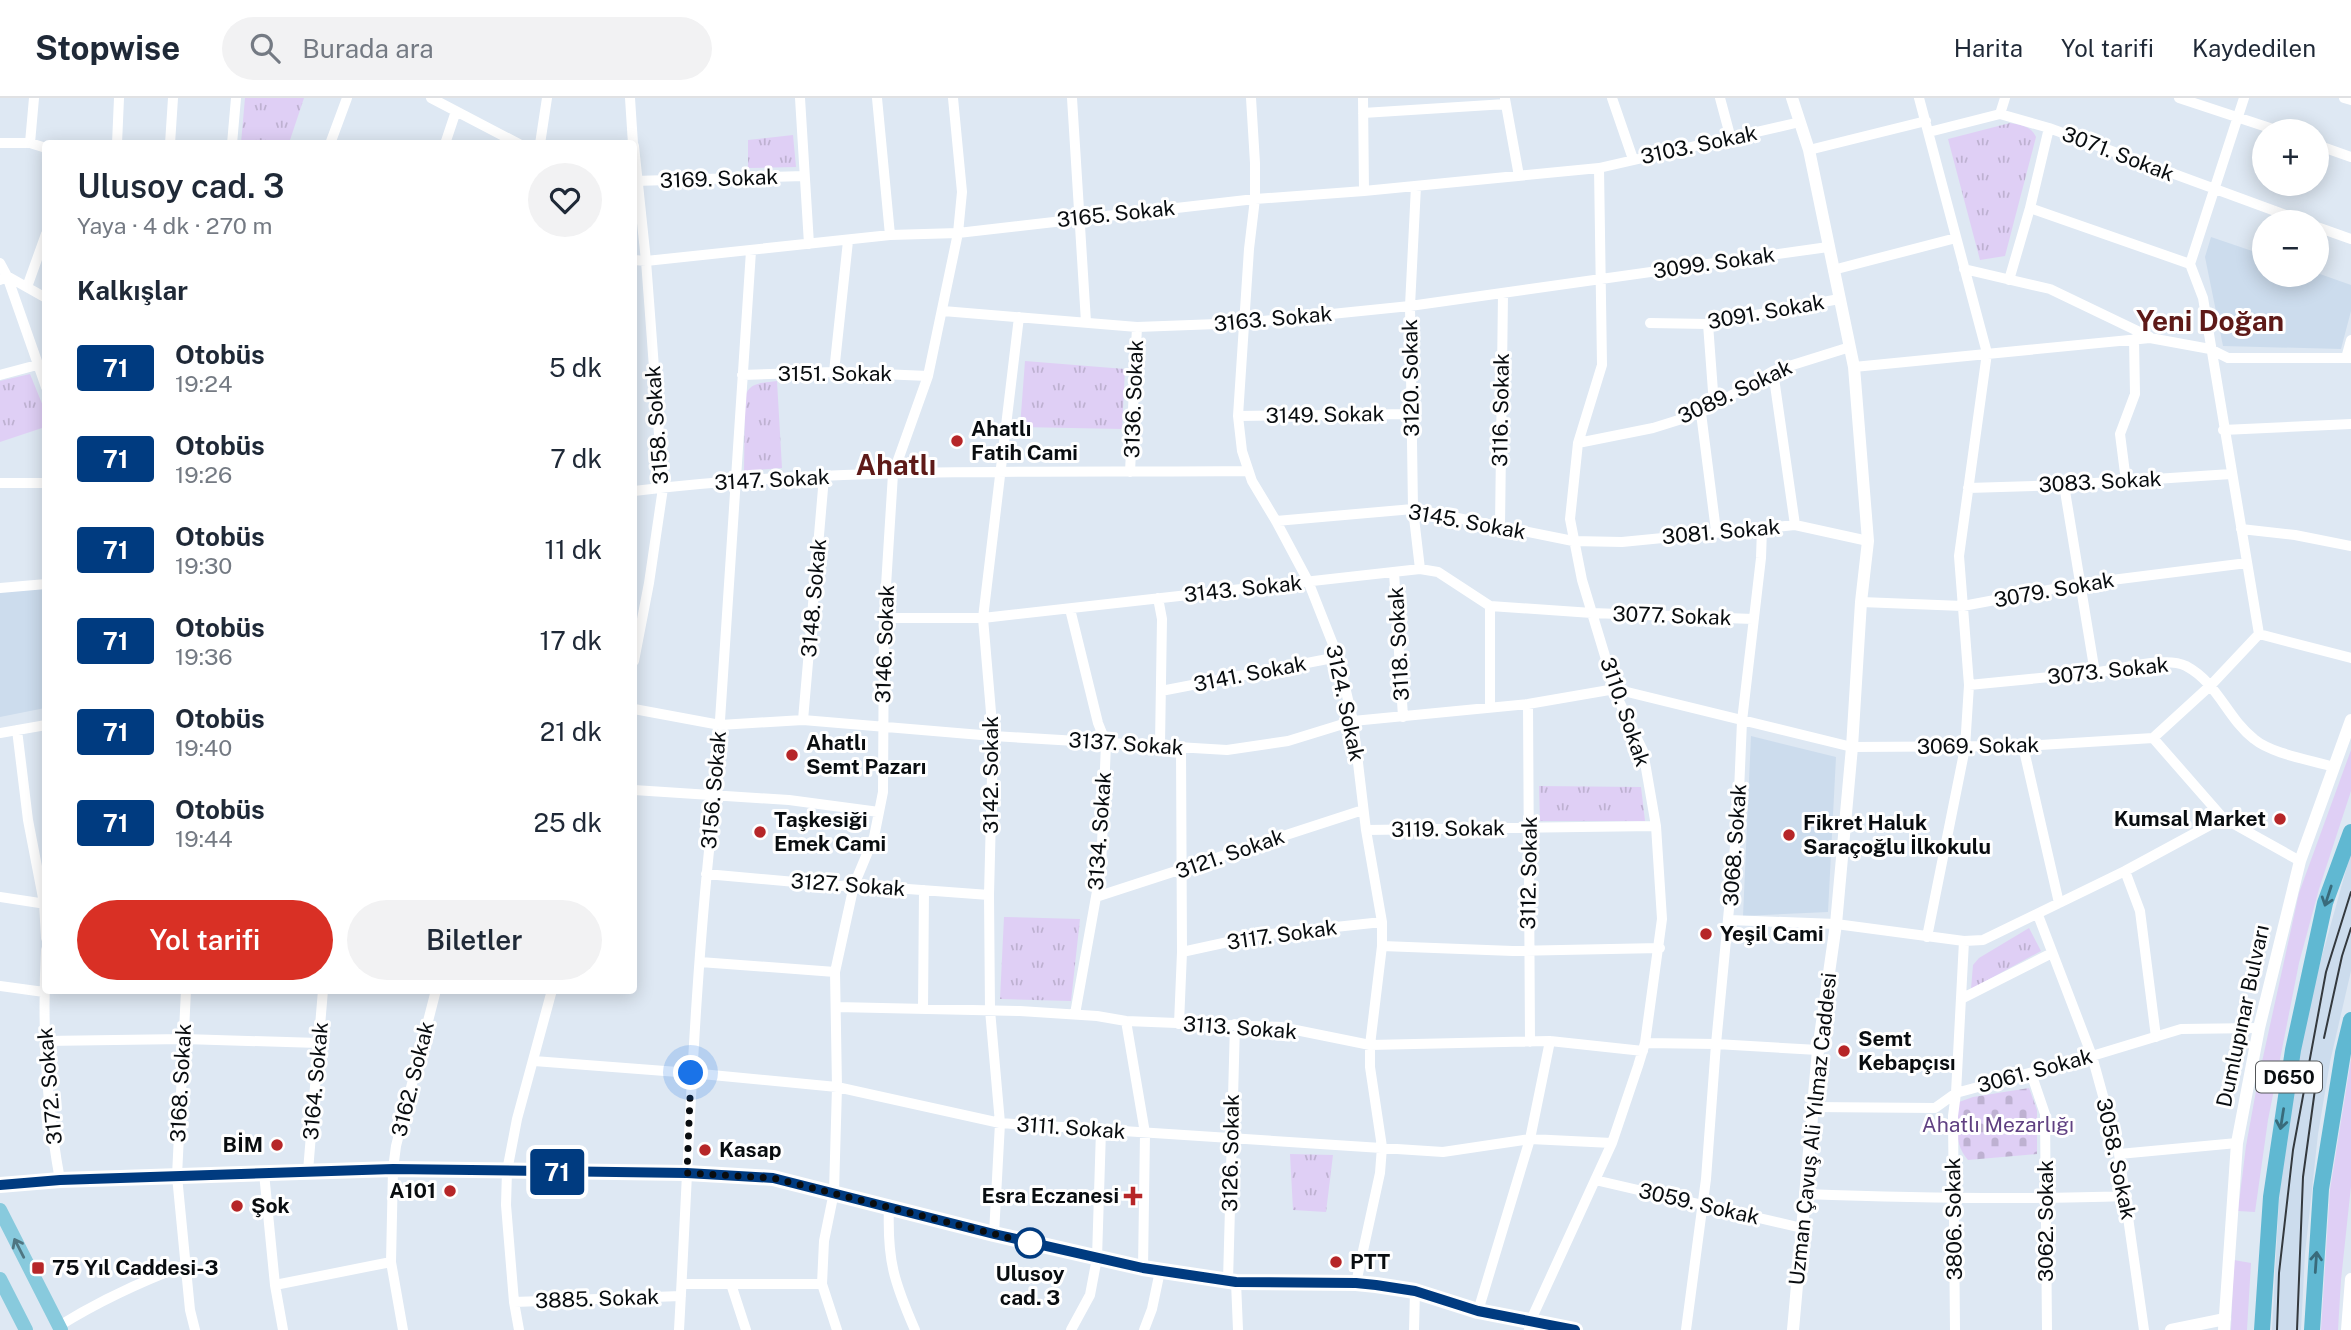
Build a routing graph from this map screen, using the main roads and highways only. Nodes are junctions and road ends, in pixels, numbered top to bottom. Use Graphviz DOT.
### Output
graph roads {
  1 [pos="2351,832"];
  2 [pos="2351,1020"];
  3 [pos="2347,1049"];
  4 [pos="0,1210"];
  5 [pos="2,1286"];
  6 [pos="60,1328"];
  7 [pos="26,1330"];
  8 [pos="2262,1330"];
  9 [pos="2312,1330"];
  1 -- 8 [label="highway, D650, one-way"];
  2 -- 3 [label="highway, D650"];
  9 -- 3 [label="highway, D650, one-way"];
  6 -- 4 [label="main road, one-way"];
  5 -- 7 [label="main road"];
}
